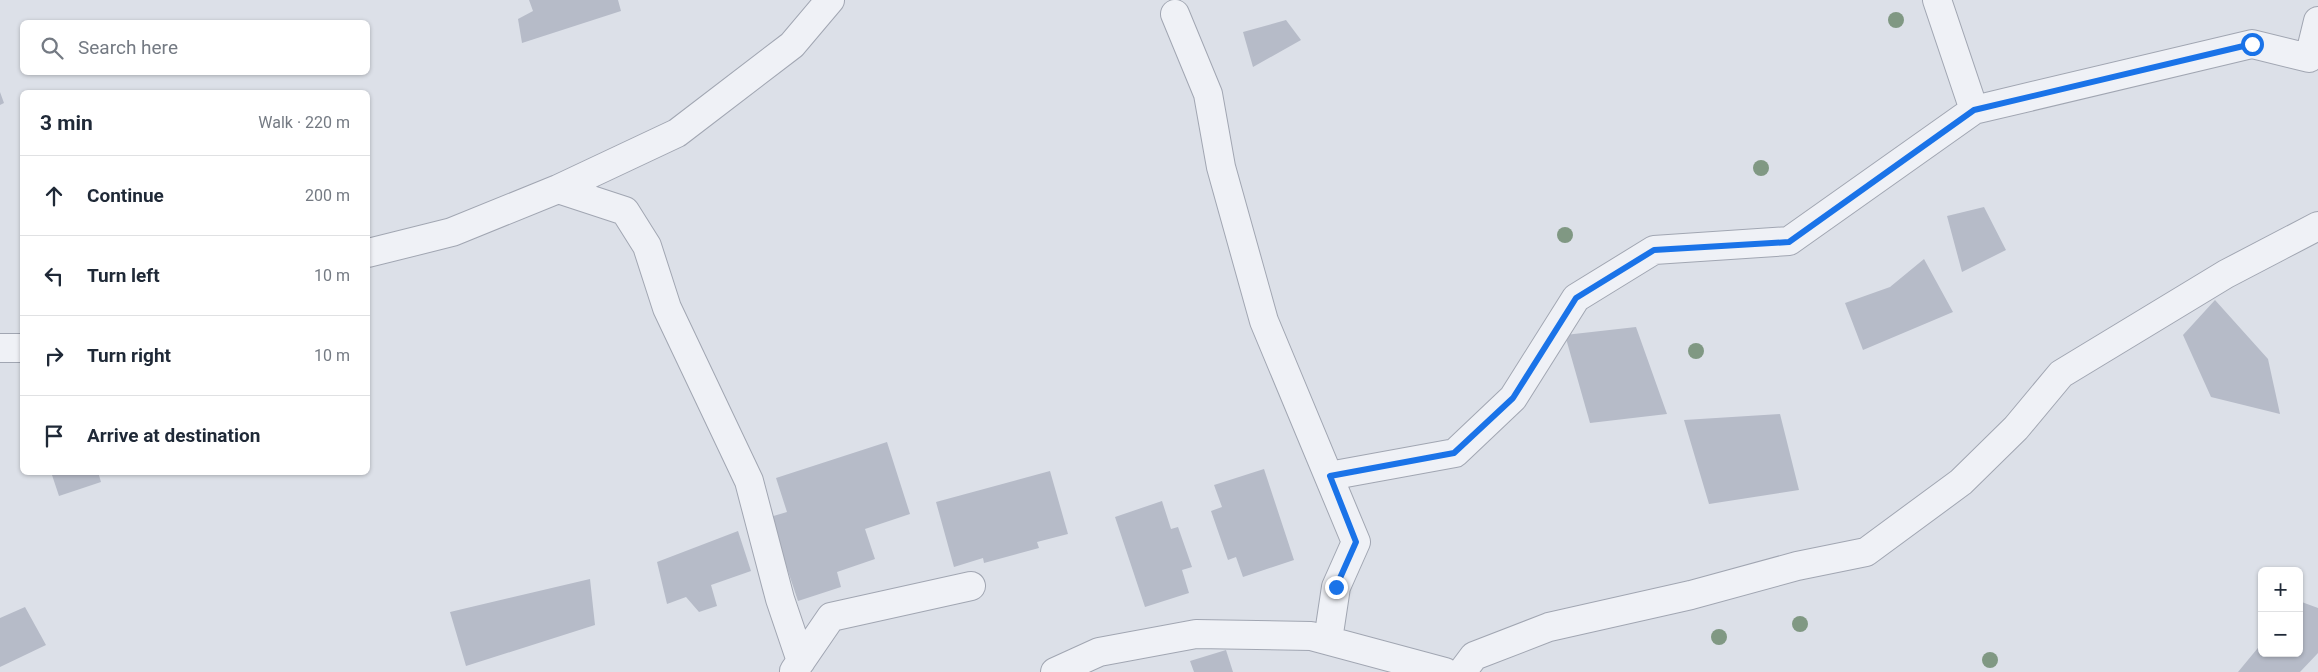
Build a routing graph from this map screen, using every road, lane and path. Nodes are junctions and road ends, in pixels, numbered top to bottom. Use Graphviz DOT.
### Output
graph roads {
  1 [pos="830,0"];
  2 [pos="1937,0"];
  3 [pos="1175,14"];
  4 [pos="2318,21"];
  5 [pos="1974,110"];
  6 [pos="558,189"];
  7 [pos="2318,226"];
  8 [pos="370,252"];
  9 [pos="0,348"];
  10 [pos="20,348"];
  11 [pos="1330,476"];
  12 [pos="971,586"];
  13 [pos="1328,640"];
  14 [pos="797,666"];
  15 [pos="1055,672"];
  16 [pos="1445,672"];
  17 [pos="1462,672"];
  1 -- 6 [label="street"];
  2 -- 5 [label="street"];
  3 -- 11 [label="street"];
  4 -- 5 [label="street"];
  5 -- 11 [label="street"];
  6 -- 8 [label="street"];
  6 -- 14 [label="street"];
  7 -- 17 [label="street"];
  9 -- 10 [label="street"];
  11 -- 13 [label="street"];
  12 -- 14 [label="street"];
  13 -- 15 [label="street"];
  13 -- 16 [label="street"];
}
